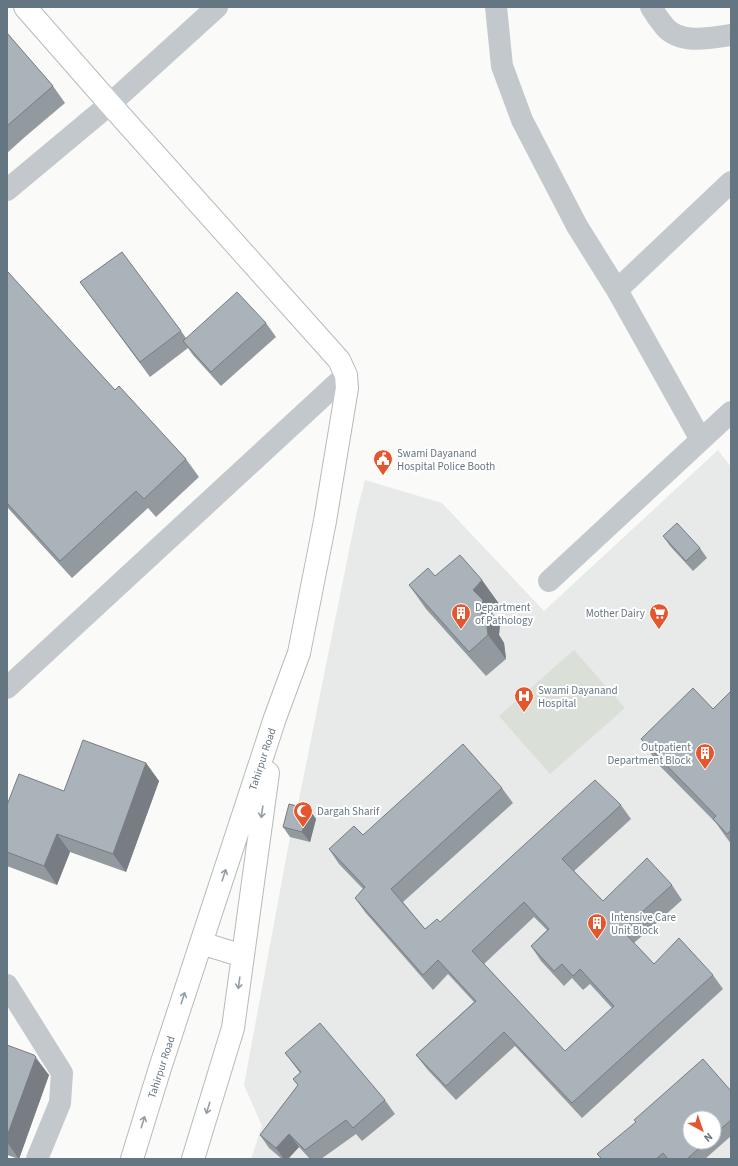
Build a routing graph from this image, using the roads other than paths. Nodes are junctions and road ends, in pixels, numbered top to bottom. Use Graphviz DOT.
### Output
graph roads {
  1 [pos="25,7"];
  2 [pos="217,7"];
  3 [pos="496,7"];
  4 [pos="651,7"];
  5 [pos="731,35"];
  6 [pos="110,104"];
  7 [pos="731,182"];
  8 [pos="7,190"];
  9 [pos="617,290"];
  10 [pos="346,375"];
  11 [pos="731,412"];
  12 [pos="701,440"];
  13 [pos="549,581"];
  14 [pos="7,688"];
  15 [pos="275,718"];
  16 [pos="202,943"];
  17 [pos="243,956"];
  18 [pos="7,986"];
  19 [pos="37,1159"];
  20 [pos="132,1159"];
  21 [pos="193,1159"];
  1 -- 6 [label="main road"];
  2 -- 6 [label="street"];
  3 -- 9 [label="street"];
  4 -- 5 [label="street"];
  6 -- 8 [label="street"];
  6 -- 10 [label="main road"];
  7 -- 9 [label="street"];
  9 -- 12 [label="street"];
  10 -- 14 [label="street"];
  10 -- 15 [label="main road"];
  11 -- 12 [label="street"];
  12 -- 13 [label="street"];
  16 -- 15 [label="main road, Tahirpur Road, one-way"];
  15 -- 17 [label="main road, Tahirpur Road, one-way"];
  16 -- 17 [label="main road"];
  20 -- 16 [label="main road, Tahirpur Road, one-way"];
  17 -- 21 [label="main road, Tahirpur Road, one-way"];
  18 -- 19 [label="street"];
}
